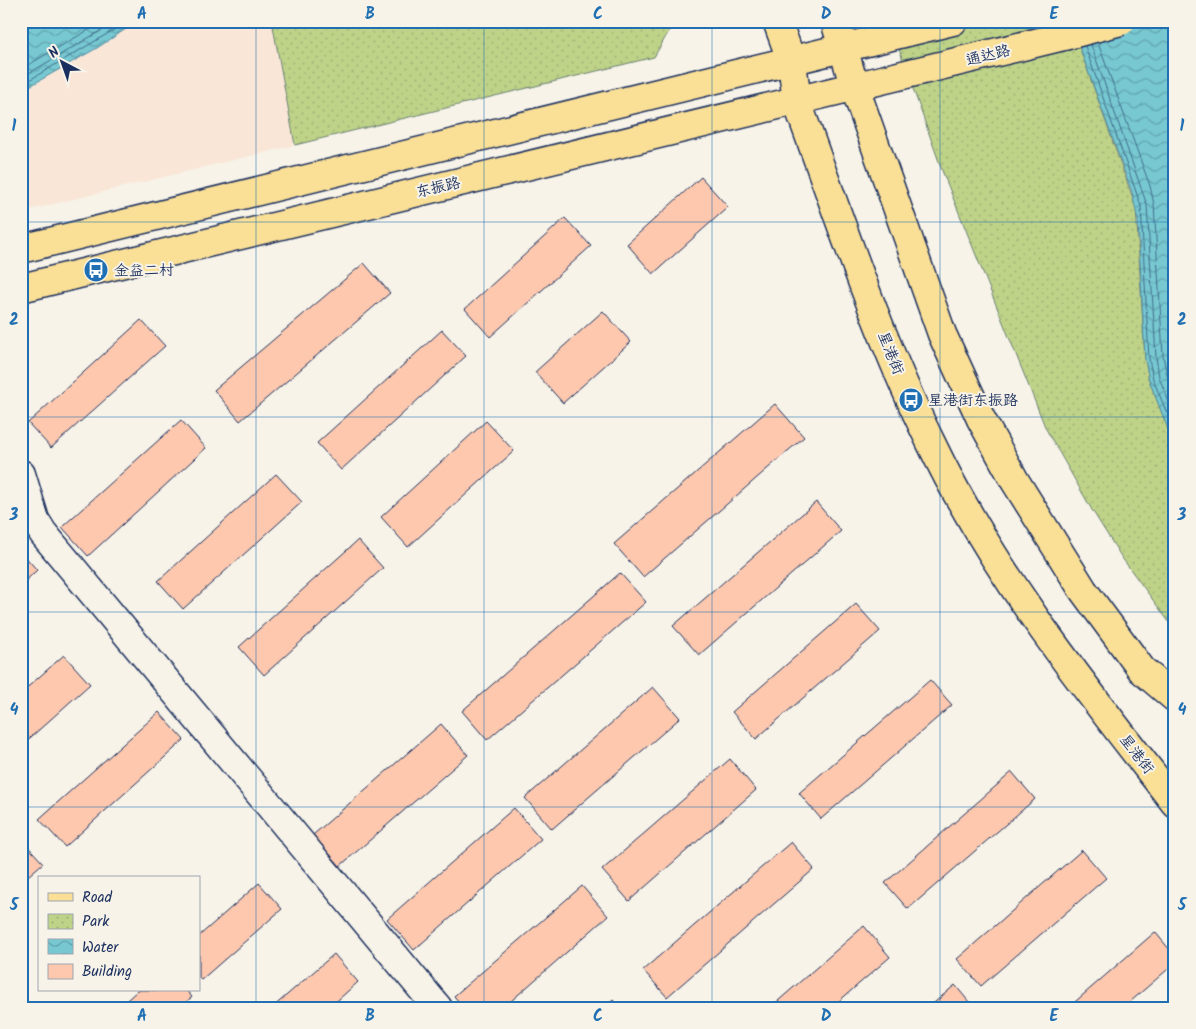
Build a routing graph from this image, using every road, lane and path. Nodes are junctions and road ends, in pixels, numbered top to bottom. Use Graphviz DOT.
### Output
graph roads {
  1 [pos="777,21"];
  2 [pos="835,21"];
  3 [pos="953,21"];
  4 [pos="1121,21"];
  5 [pos="844,47"];
  6 [pos="792,62"];
  7 [pos="855,88"];
  8 [pos="797,102"];
  9 [pos="21,249"];
  10 [pos="21,288"];
  11 [pos="21,474"];
  12 [pos="1142,670"];
  13 [pos="1175,698"];
  14 [pos="1099,706"];
  15 [pos="1175,714"];
  16 [pos="1175,774"];
  17 [pos="1175,803"];
  18 [pos="438,1008"];
  1 -- 6 [label="main road, 星港街"];
  2 -- 5 [label="main road"];
  3 -- 5 [label="main road"];
  4 -- 7 [label="main road, 通达路, bridge"];
  5 -- 6 [label="main road"];
  5 -- 7 [label="main road"];
  6 -- 8 [label="main road, 星港街"];
  6 -- 9 [label="main road"];
  7 -- 8 [label="main road, 东振路"];
  7 -- 12 [label="main road"];
  8 -- 10 [label="main road, 东振路"];
  8 -- 14 [label="main road, 星港街"];
  11 -- 18 [label="street"];
  12 -- 13 [label="main road"];
  12 -- 15 [label="main road"];
  14 -- 16 [label="main road, 星港街"];
  14 -- 17 [label="main road, 星港街"];
}
